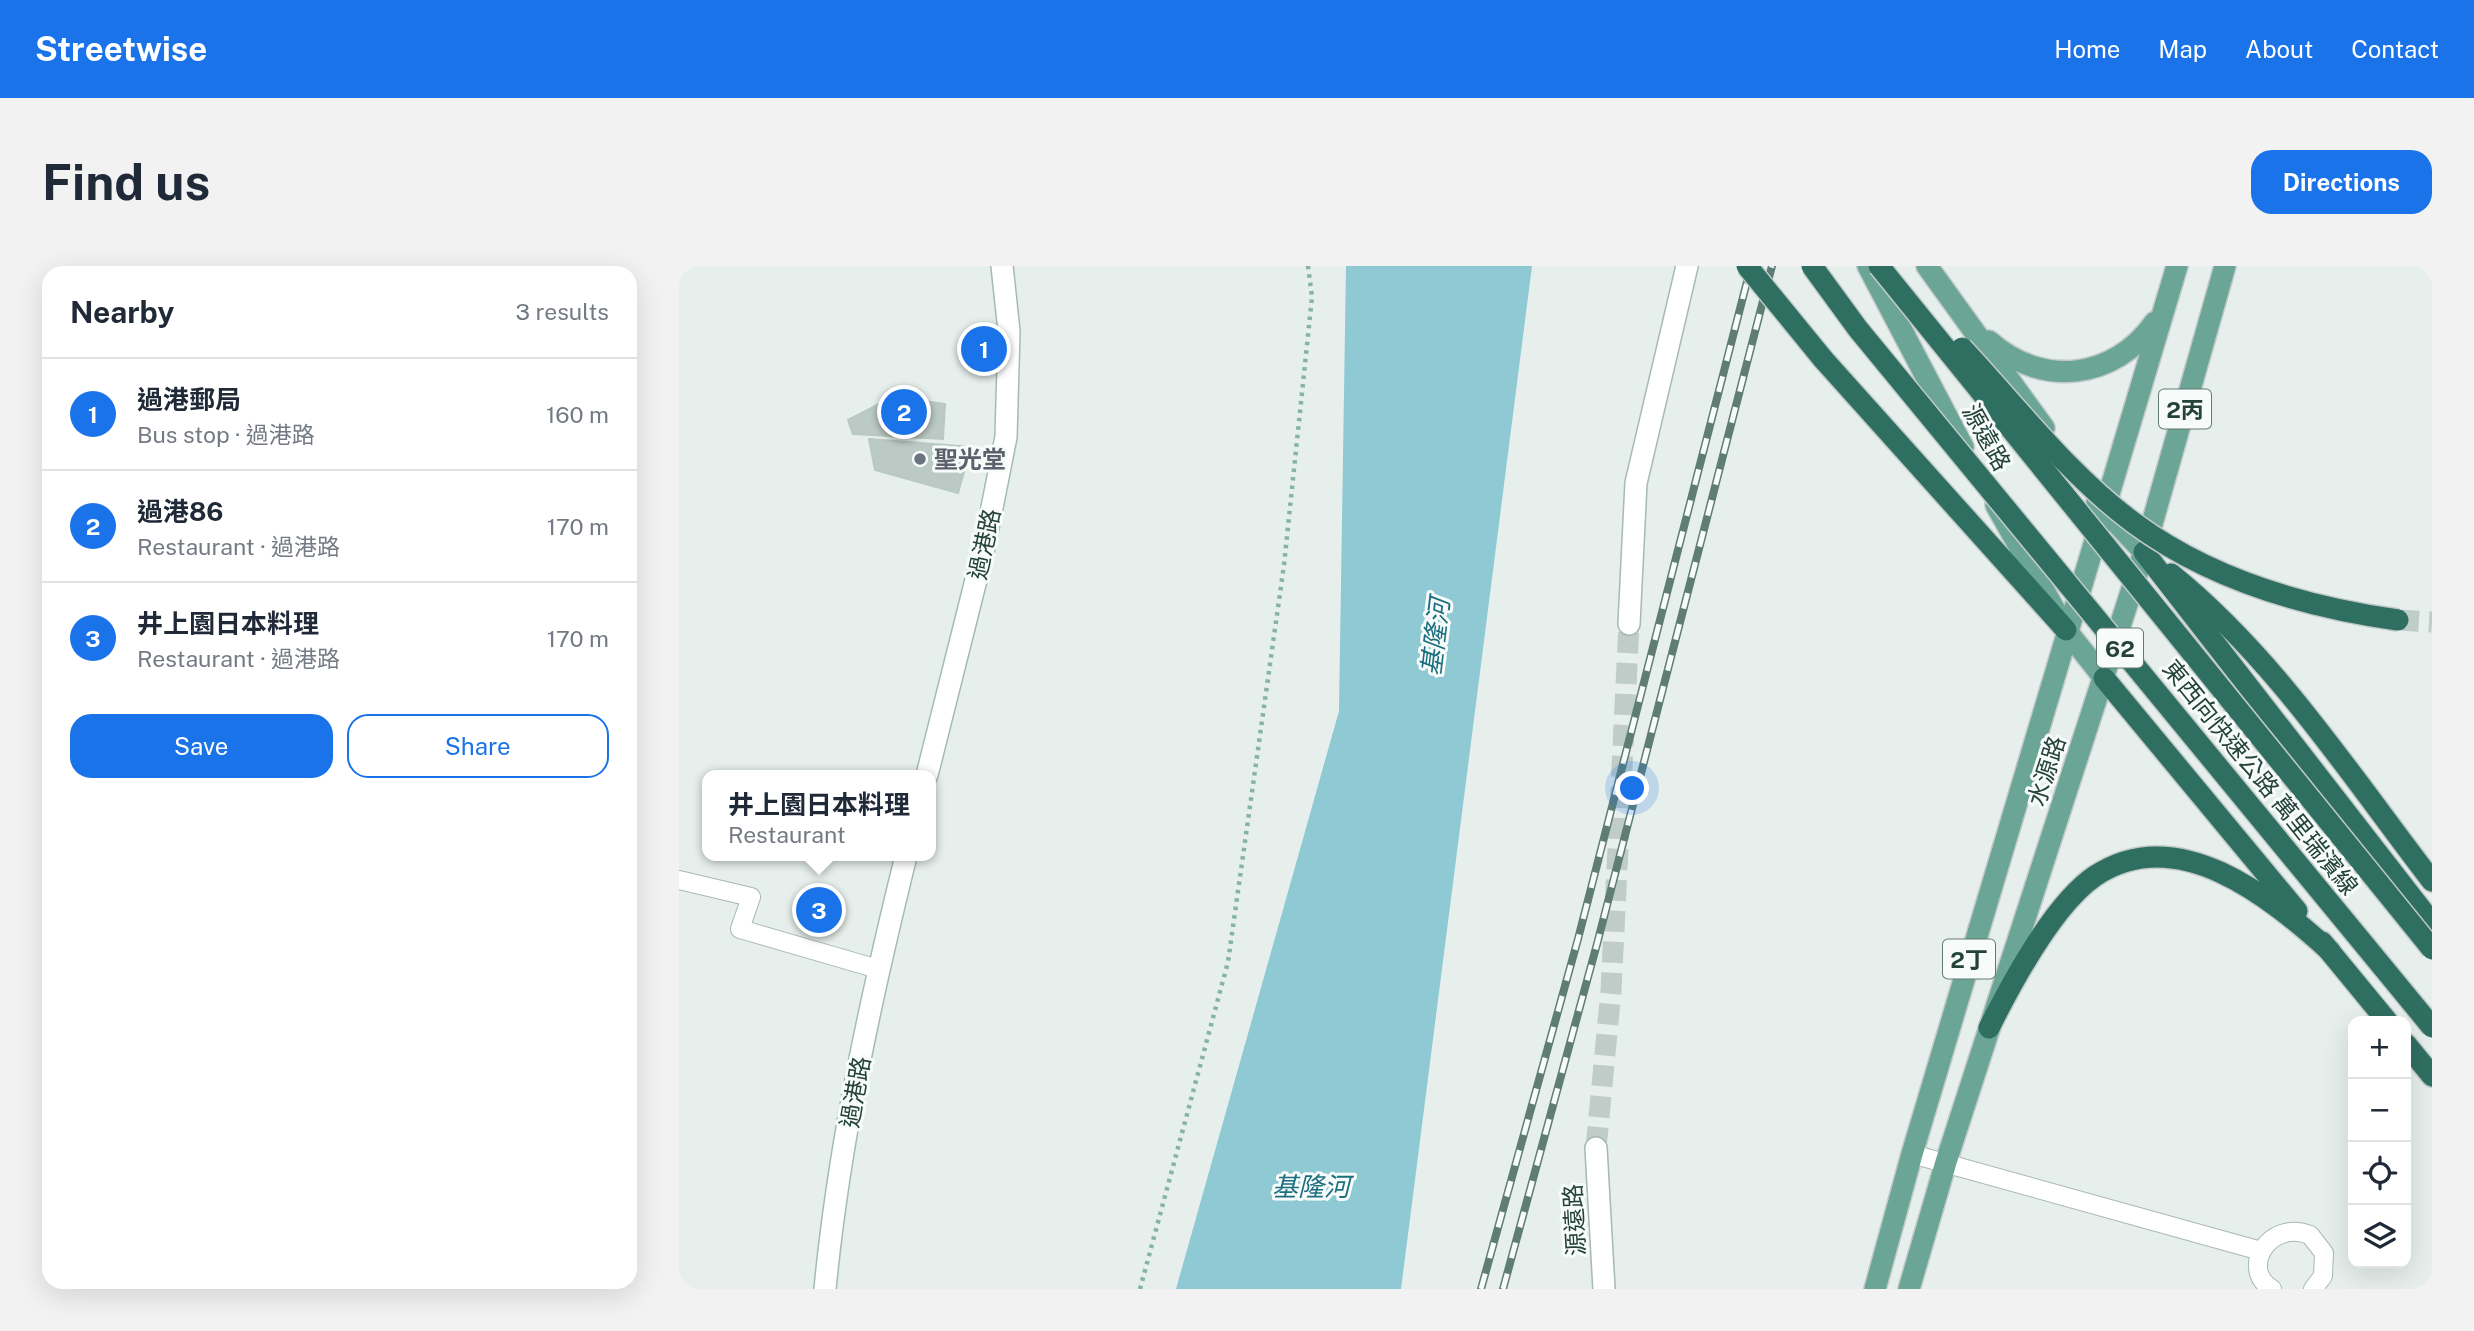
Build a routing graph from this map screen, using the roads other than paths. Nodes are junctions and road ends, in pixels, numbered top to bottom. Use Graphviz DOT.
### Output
graph roads {
  1 [pos="1002,266"];
  2 [pos="1687,266"];
  3 [pos="1747,266"];
  4 [pos="1812,266"];
  5 [pos="1868,266"];
  6 [pos="1879,266"];
  7 [pos="1885,266"];
  8 [pos="1927,266"];
  9 [pos="2177,266"];
  10 [pos="2225,266"];
  11 [pos="2167,298"];
  12 [pos="1958,309"];
  13 [pos="2103,510"];
  14 [pos="2144,552"];
  15 [pos="2398,620"];
  16 [pos="1629,624"];
  17 [pos="2066,630"];
  18 [pos="2105,678"];
  19 [pos="928,770"];
  20 [pos="905,861"];
  21 [pos="679,880"];
  22 [pos="2432,881"];
  23 [pos="2432,923"];
  24 [pos="2432,949"];
  25 [pos="2330,951"];
  26 [pos="878,969"];
  27 [pos="2383,1016"];
  28 [pos="2432,1027"];
  29 [pos="1989,1028"];
  30 [pos="2411,1050"];
  31 [pos="2432,1076"];
  32 [pos="1596,1148"];
  33 [pos="1912,1154"];
  34 [pos="1946,1162"];
  35 [pos="2261,1251"];
  36 [pos="825,1289"];
  37 [pos="1604,1289"];
  38 [pos="1875,1289"];
  39 [pos="1909,1289"];
  40 [pos="2272,1289"];
  41 [pos="2313,1289"];
  1 -- 19 [label="street, 過港路"];
  2 -- 16 [label="street"];
  3 -- 17 [label="highway, bridge"];
  4 -- 28 [label="highway, 東西向快速公路 萬里瑞濱線 / 62, bridge"];
  5 -- 17 [label="main road, 源遠路"];
  6 -- 24 [label="highway, 東西向快速公路 萬里瑞濱線 / 62, bridge"];
  7 -- 15 [label="highway, bridge"];
  8 -- 12 [label="main road, 源遠路"];
  9 -- 11 [label="main road, 水源路 / 2丙"];
  10 -- 14 [label="main road, 水源路 / 2丙"];
  11 -- 12 [label="main road"];
  11 -- 13 [label="main road, 水源路 / 2丙"];
  12 -- 13 [label="main road, 源遠路"];
  13 -- 14 [label="main road, 源遠路"];
  13 -- 17 [label="main road, 水源路 / 2丁"];
  14 -- 18 [label="main road, 水源路 / 2丁"];
  14 -- 22 [label="highway"];
  14 -- 23 [label="highway"];
  17 -- 18 [label="main road, 源遠路"];
  17 -- 33 [label="main road, 水源路 / 2丁"];
  18 -- 25 [label="highway"];
  18 -- 29 [label="main road, 水源路 / 2丁"];
  20 -- 26 [label="street, 過港路"];
  21 -- 26 [label="lane"];
  25 -- 27 [label="highway"];
  25 -- 29 [label="highway"];
  26 -- 36 [label="street, 過港路"];
  29 -- 34 [label="main road, 水源路 / 2丁"];
  30 -- 31 [label="highway"];
  32 -- 37 [label="street, 源遠路"];
  33 -- 34 [label="lane"];
  33 -- 38 [label="main road, 水源路 / 2丁"];
  34 -- 35 [label="lane"];
  34 -- 39 [label="main road, 水源路 / 2丁"];
  35 -- 40 [label="lane"];
  35 -- 41 [label="lane"];
}
